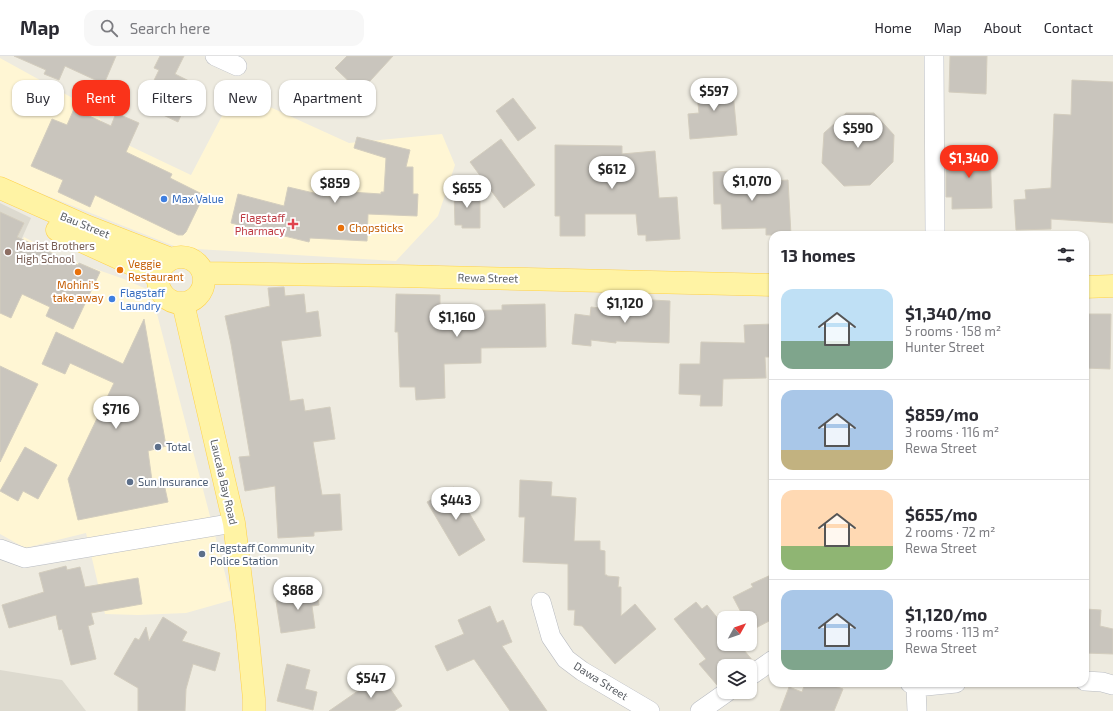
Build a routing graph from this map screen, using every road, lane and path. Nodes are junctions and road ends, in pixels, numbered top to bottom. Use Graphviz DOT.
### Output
graph roads {
  1 [pos="215,56"];
  2 [pos="934,56"];
  3 [pos="237,66"];
  4 [pos="0,188"];
  5 [pos="0,204"];
  6 [pos="935,231"];
  7 [pos="171,259"];
  8 [pos="203,273"];
  9 [pos="158,276"];
  10 [pos="769,285"];
  11 [pos="1113,286"];
  12 [pos="1089,287"];
  13 [pos="183,304"];
  14 [pos="234,523"];
  15 [pos="0,549"];
  16 [pos="541,602"];
  17 [pos="769,663"];
  18 [pos="757,671"];
  19 [pos="1089,681"];
  20 [pos="1113,685"];
  21 [pos="913,687"];
  22 [pos="717,699"];
  23 [pos="254,711"];
  24 [pos="650,711"];
  25 [pos="700,711"];
  26 [pos="917,711"];
  1 -- 3 [label="street"];
  2 -- 6 [label="street"];
  4 -- 7 [label="main road, Bau Street"];
  5 -- 9 [label="main road, Bau Street"];
  7 -- 8 [label="main road"];
  7 -- 9 [label="main road"];
  8 -- 10 [label="main road, Rewa Street"];
  8 -- 13 [label="main road"];
  9 -- 13 [label="main road"];
  11 -- 12 [label="main road"];
  13 -- 14 [label="main road, Laucala Bay Road"];
  14 -- 15 [label="street"];
  14 -- 23 [label="main road, Laucala Bay Road"];
  16 -- 24 [label="street, Dawa Street"];
  17 -- 18 [label="street"];
  19 -- 20 [label="street"];
  21 -- 26 [label="street"];
  22 -- 25 [label="street"];
}
